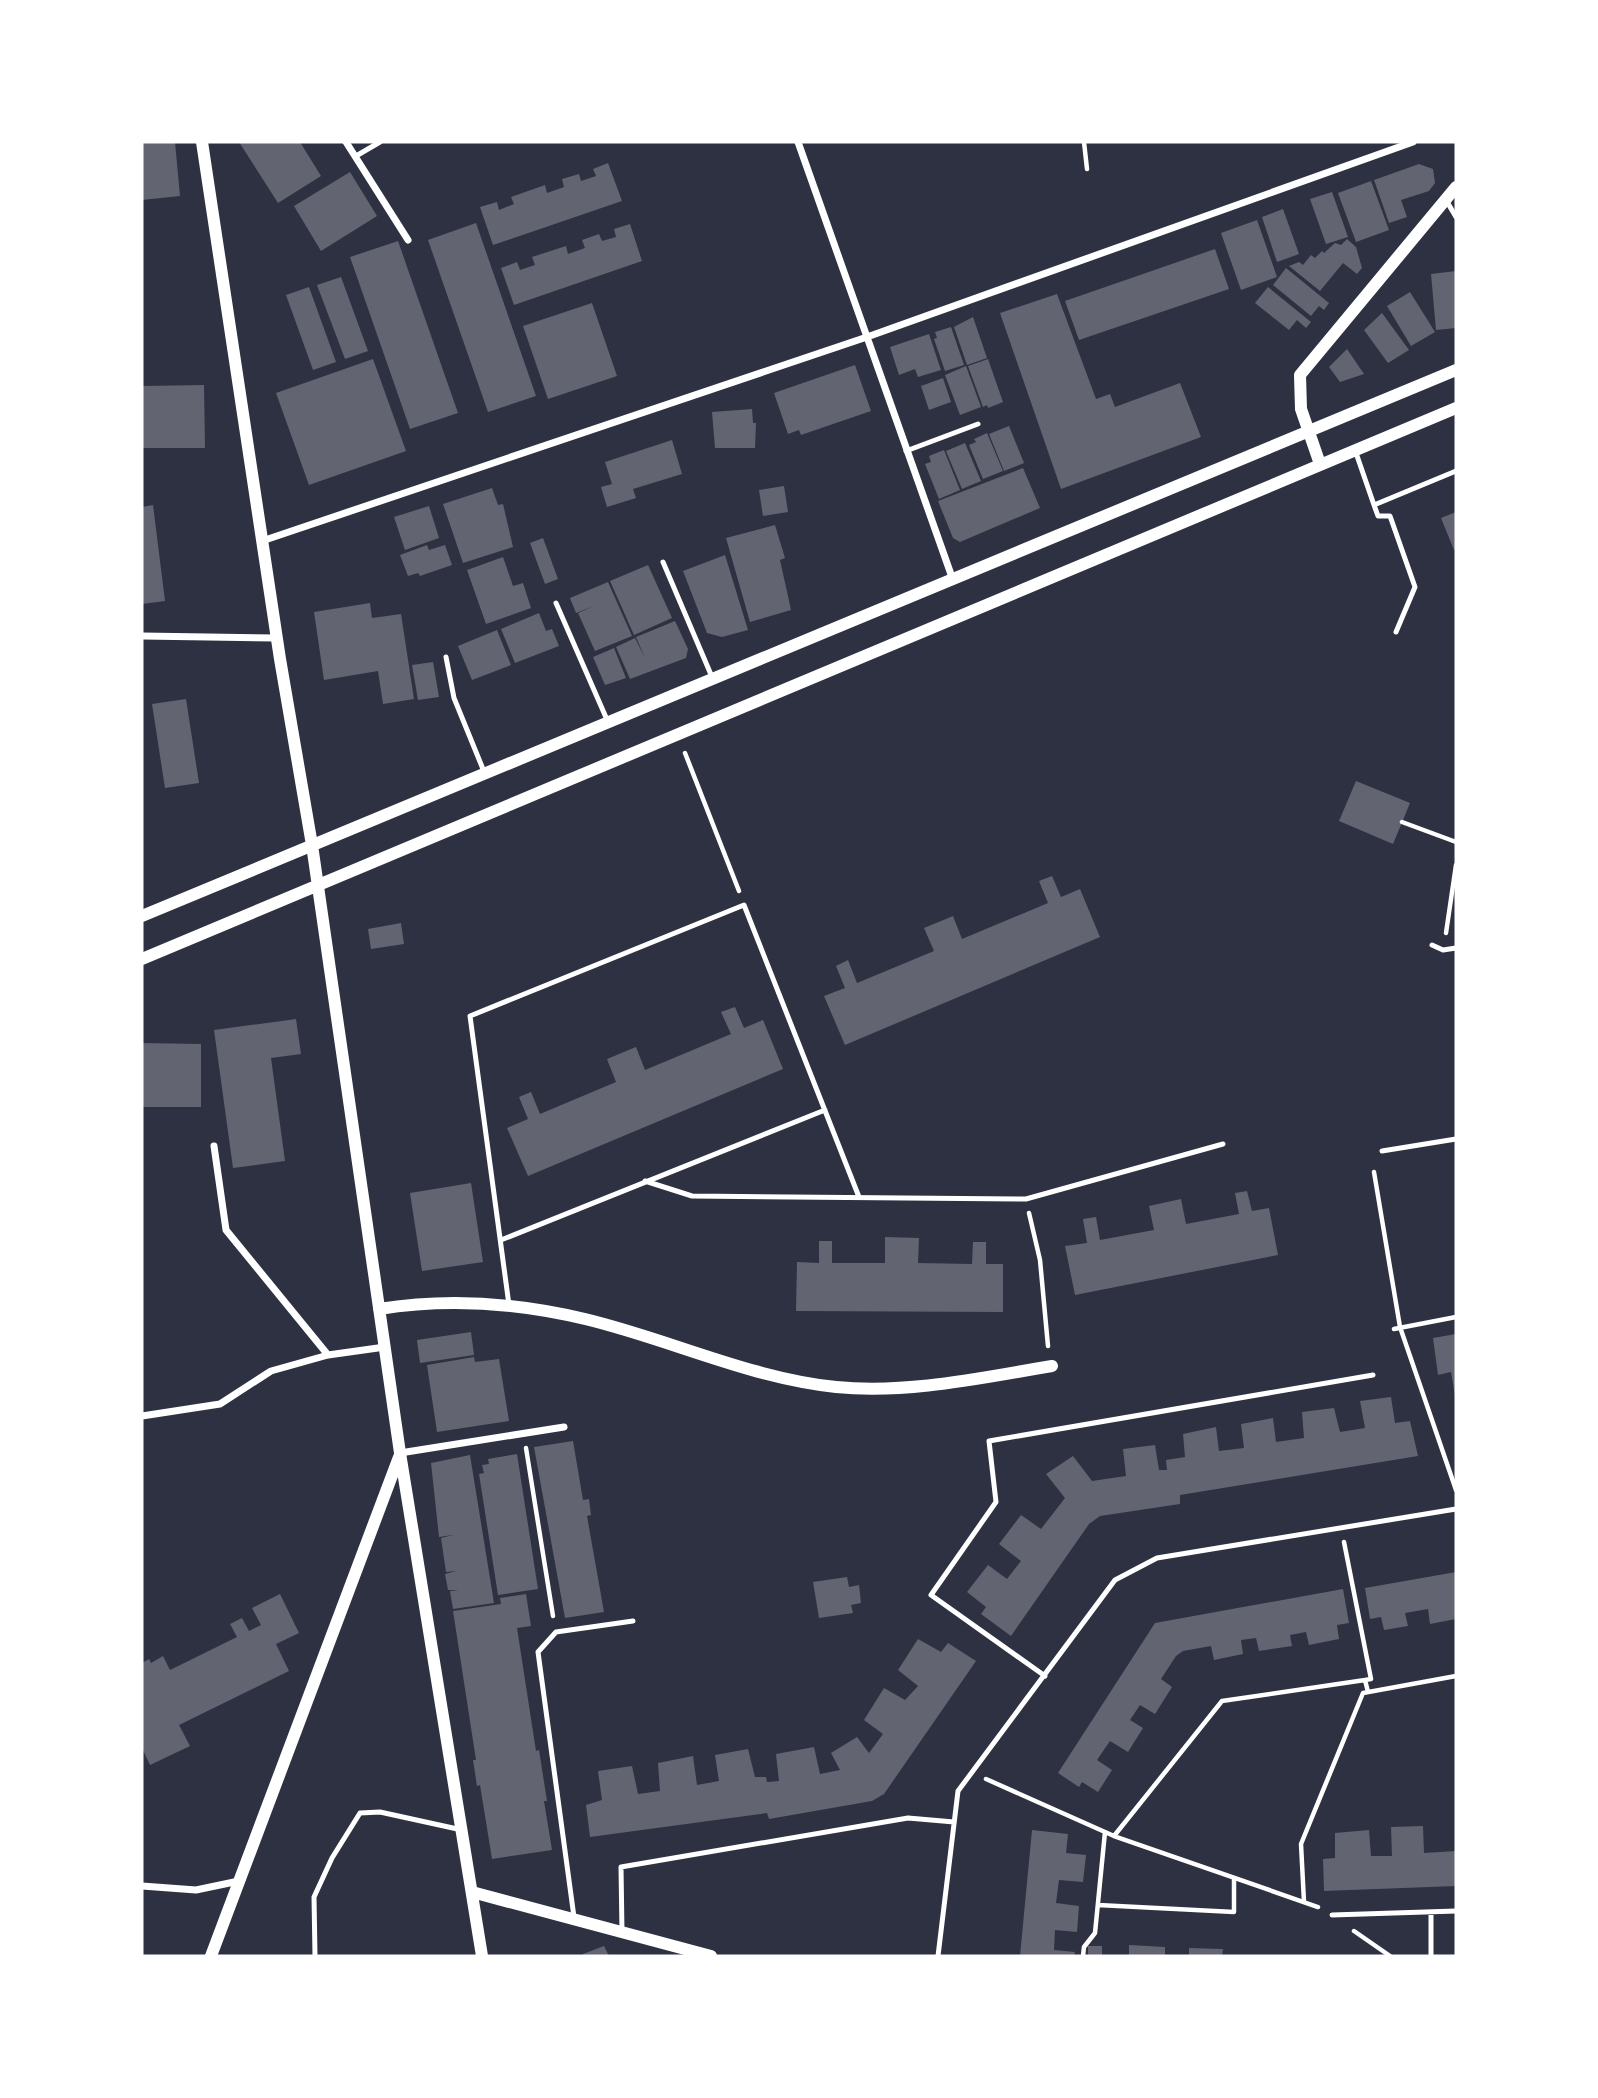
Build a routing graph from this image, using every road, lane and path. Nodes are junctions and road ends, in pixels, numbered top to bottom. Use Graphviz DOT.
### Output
graph roads {
  1 [pos="202,142"];
  2 [pos="346,142"];
  3 [pos="380,142"];
  4 [pos="798,142"];
  5 [pos="1084,142"];
  6 [pos="1413,142"];
  7 [pos="356,156"];
  8 [pos="1087,169"];
  9 [pos="1456,187"];
  10 [pos="1446,200"];
  11 [pos="1456,217"];
  12 [pos="408,240"];
  13 [pos="867,337"];
  14 [pos="1456,370"];
  15 [pos="1456,408"];
  16 [pos="978,424"];
  17 [pos="1307,432"];
  18 [pos="906,450"];
  19 [pos="1355,450"];
  20 [pos="1320,464"];
  21 [pos="1456,471"];
  22 [pos="1374,505"];
  23 [pos="262,541"];
  24 [pos="663,562"];
  25 [pos="953,580"];
  26 [pos="556,603"];
  27 [pos="1396,632"];
  28 [pos="142,636"];
  29 [pos="277,638"];
  30 [pos="446,657"];
  31 [pos="713,680"];
  32 [pos="608,722"];
  33 [pos="677,734"];
  34 [pos="485,774"];
  35 [pos="1402,822"];
  36 [pos="1456,842"];
  37 [pos="312,845"];
  38 [pos="1456,865"];
  39 [pos="317,886"];
  40 [pos="744,905"];
  41 [pos="142,916"];
  42 [pos="1432,944"];
  43 [pos="1456,948"];
  44 [pos="1443,950"];
  45 [pos="142,959"];
  46 [pos="825,1110"];
  47 [pos="1456,1139"];
  48 [pos="1223,1144"];
  49 [pos="214,1146"];
  50 [pos="1382,1151"];
  51 [pos="1374,1172"];
  52 [pos="645,1181"];
  53 [pos="859,1197"];
  54 [pos="1026,1199"];
  55 [pos="501,1240"];
  56 [pos="509,1305"];
  57 [pos="379,1309"];
  58 [pos="1456,1317"];
  59 [pos="1400,1327"];
  60 [pos="1394,1329"];
  61 [pos="1048,1346"];
  62 [pos="385,1347"];
  63 [pos="328,1355"];
  64 [pos="1052,1366"];
  65 [pos="1373,1375"];
  66 [pos="142,1416"];
  67 [pos="564,1427"];
  68 [pos="523,1434"];
  69 [pos="400,1454"];
  70 [pos="1456,1490"];
  71 [pos="1456,1509"];
  72 [pos="1341,1527"];
  73 [pos="633,1621"];
  74 [pos="556,1632"];
  75 [pos="1045,1676"];
  76 [pos="1456,1677"];
  77 [pos="1365,1680"];
  78 [pos="1368,1692"];
  79 [pos="972,1773"];
  80 [pos="954,1822"];
  81 [pos="462,1830"];
  82 [pos="1105,1832"];
  83 [pos="1114,1836"];
  84 [pos="1234,1878"];
  85 [pos="239,1881"];
  86 [pos="142,1886"];
  87 [pos="472,1892"];
  88 [pos="1304,1902"];
  89 [pos="1098,1905"];
  90 [pos="1456,1910"];
  91 [pos="1431,1912"];
  92 [pos="1332,1915"];
  93 [pos="574,1919"];
  94 [pos="622,1932"];
  95 [pos="211,1956"];
  96 [pos="315,1956"];
  97 [pos="482,1956"];
  98 [pos="711,1956"];
  99 [pos="938,1956"];
  100 [pos="1083,1956"];
  101 [pos="1390,1956"];
  102 [pos="1431,1956"];
  1 -- 23 [label="street"];
  2 -- 7 [label="street"];
  3 -- 7 [label="lane"];
  4 -- 13 [label="street"];
  5 -- 8 [label="path"];
  6 -- 13 [label="street"];
  7 -- 12 [label="street"];
  9 -- 10 [label="street"];
  10 -- 11 [label="lane"];
  10 -- 17 [label="street"];
  13 -- 18 [label="street"];
  13 -- 23 [label="street"];
  14 -- 17 [label="street"];
  15 -- 19 [label="street"];
  16 -- 18 [label="lane"];
  17 -- 20 [label="street"];
  17 -- 25 [label="street"];
  18 -- 25 [label="street"];
  19 -- 20 [label="street"];
  19 -- 22 [label="lane"];
  20 -- 33 [label="street"];
  21 -- 22 [label="lane"];
  22 -- 27 [label="lane"];
  23 -- 29 [label="street"];
  24 -- 31 [label="lane"];
  25 -- 31 [label="street"];
  26 -- 32 [label="lane"];
  28 -- 29 [label="street"];
  29 -- 37 [label="street"];
  30 -- 34 [label="lane"];
  31 -- 32 [label="street"];
  32 -- 34 [label="street"];
  33 -- 39 [label="street"];
  33 -- 40 [label="path"];
  34 -- 37 [label="street"];
  35 -- 36 [label="path"];
  37 -- 39 [label="street"];
  37 -- 41 [label="street"];
  38 -- 44 [label="path"];
  39 -- 45 [label="street"];
  39 -- 57 [label="street"];
  40 -- 46 [label="lane"];
  40 -- 55 [label="lane"];
  42 -- 44 [label="lane"];
  43 -- 44 [label="lane"];
  46 -- 52 [label="lane"];
  46 -- 53 [label="lane"];
  47 -- 50 [label="lane"];
  48 -- 54 [label="lane"];
  49 -- 63 [label="street"];
  51 -- 59 [label="path"];
  52 -- 53 [label="lane"];
  52 -- 55 [label="lane"];
  53 -- 54 [label="lane"];
  54 -- 61 [label="path"];
  55 -- 56 [label="lane"];
  56 -- 57 [label="street"];
  56 -- 64 [label="street"];
  57 -- 62 [label="street"];
  58 -- 59 [label="path"];
  59 -- 60 [label="path"];
  59 -- 70 [label="path"];
  62 -- 63 [label="street"];
  62 -- 69 [label="street"];
  63 -- 66 [label="street"];
  65 -- 75 [label="lane"];
  67 -- 68 [label="street"];
  68 -- 69 [label="street"];
  68 -- 74 [label="path"];
  69 -- 81 [label="street"];
  69 -- 85 [label="street"];
  71 -- 72 [label="lane"];
  72 -- 75 [label="lane"];
  72 -- 77 [label="path"];
  73 -- 74 [label="lane"];
  74 -- 93 [label="lane"];
  75 -- 79 [label="lane"];
  76 -- 78 [label="path"];
  77 -- 78 [label="path"];
  77 -- 83 [label="path"];
  78 -- 88 [label="path"];
  79 -- 80 [label="lane"];
  79 -- 82 [label="path"];
  80 -- 94 [label="lane"];
  80 -- 99 [label="lane"];
  81 -- 87 [label="street"];
  81 -- 96 [label="lane"];
  82 -- 83 [label="path"];
  82 -- 89 [label="path"];
  83 -- 84 [label="path"];
  84 -- 88 [label="path"];
  84 -- 89 [label="path"];
  85 -- 86 [label="street"];
  85 -- 95 [label="street"];
  87 -- 93 [label="street"];
  87 -- 97 [label="street"];
  88 -- 92 [label="path"];
  89 -- 100 [label="path"];
  90 -- 91 [label="lane"];
  91 -- 92 [label="lane"];
  91 -- 102 [label="lane"];
  92 -- 101 [label="path"];
  93 -- 94 [label="street"];
  94 -- 98 [label="street"];
}
